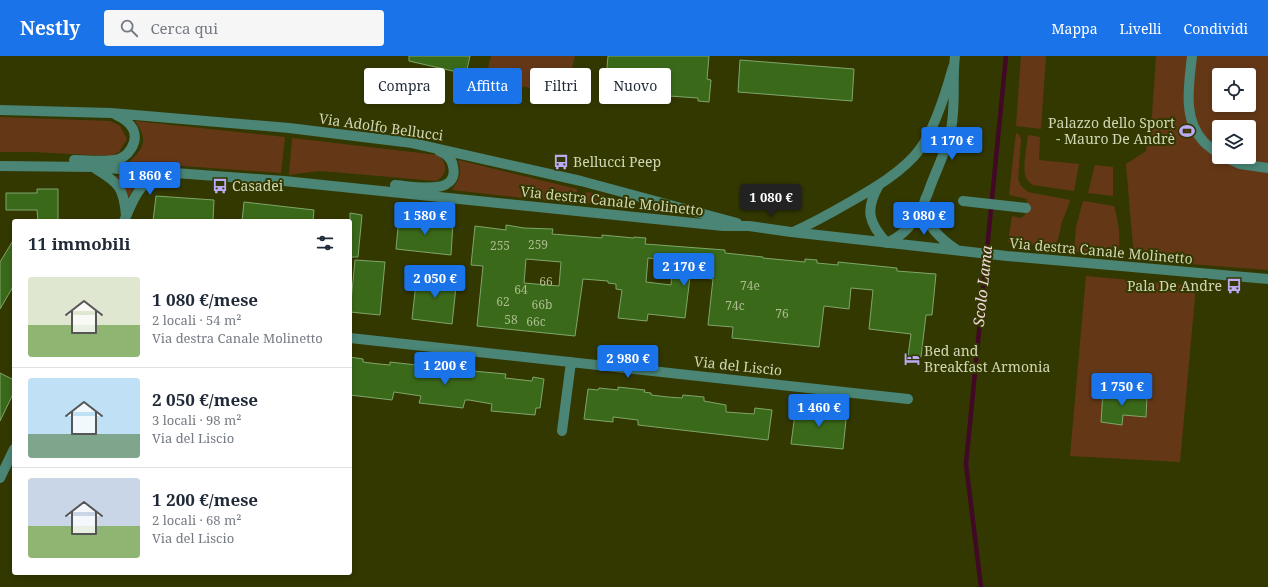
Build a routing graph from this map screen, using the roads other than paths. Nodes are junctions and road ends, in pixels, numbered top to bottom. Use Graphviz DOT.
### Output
graph roads {
  1 [pos="955,56"];
  2 [pos="1192,56"];
  3 [pos="954,67"];
  4 [pos="0,110"];
  5 [pos="111,113"];
  6 [pos="424,145"];
  7 [pos="1212,148"];
  8 [pos="0,162"];
  9 [pos="1240,164"];
  10 [pos="0,166"];
  11 [pos="94,168"];
  12 [pos="1268,168"];
  13 [pos="169,172"];
  14 [pos="879,185"];
  15 [pos="341,186"];
  16 [pos="967,202"];
  17 [pos="924,205"];
  18 [pos="1021,208"];
  19 [pos="125,218"];
  20 [pos="749,226"];
  21 [pos="791,232"];
  22 [pos="887,243"];
  23 [pos="962,252"];
  24 [pos="1268,279"];
  25 [pos="352,338"];
  26 [pos="570,362"];
  27 [pos="908,399"];
  28 [pos="562,432"];
  29 [pos="12,453"];
  30 [pos="0,478"];
  1 -- 3 [label="street"];
  2 -- 7 [label="street"];
  3 -- 14 [label="street"];
  3 -- 17 [label="street"];
  4 -- 5 [label="street, Via Adolfo Bellucci"];
  5 -- 6 [label="street, Via Adolfo Bellucci"];
  5 -- 8 [label="street"];
  6 -- 15 [label="street"];
  6 -- 20 [label="street, Via Adolfo Bellucci"];
  9 -- 12 [label="street"];
  10 -- 11 [label="street, Via destra Canale Molinetto"];
  11 -- 13 [label="street, Via destra Canale Molinetto"];
  11 -- 19 [label="street"];
  13 -- 15 [label="street, Via destra Canale Molinetto"];
  13 -- 19 [label="street"];
  14 -- 21 [label="street"];
  14 -- 22 [label="street"];
  15 -- 20 [label="street, Via destra Canale Molinetto"];
  16 -- 18 [label="street"];
  17 -- 22 [label="street"];
  17 -- 23 [label="street"];
  20 -- 21 [label="street, Via destra Canale Molinetto"];
  21 -- 22 [label="street, Via destra Canale Molinetto"];
  22 -- 23 [label="street, Via destra Canale Molinetto"];
  23 -- 24 [label="street, Via destra Canale Molinetto"];
  25 -- 26 [label="street, Via del Liscio"];
  26 -- 27 [label="street, Via del Liscio"];
  26 -- 28 [label="street"];
  29 -- 30 [label="street"];
}
